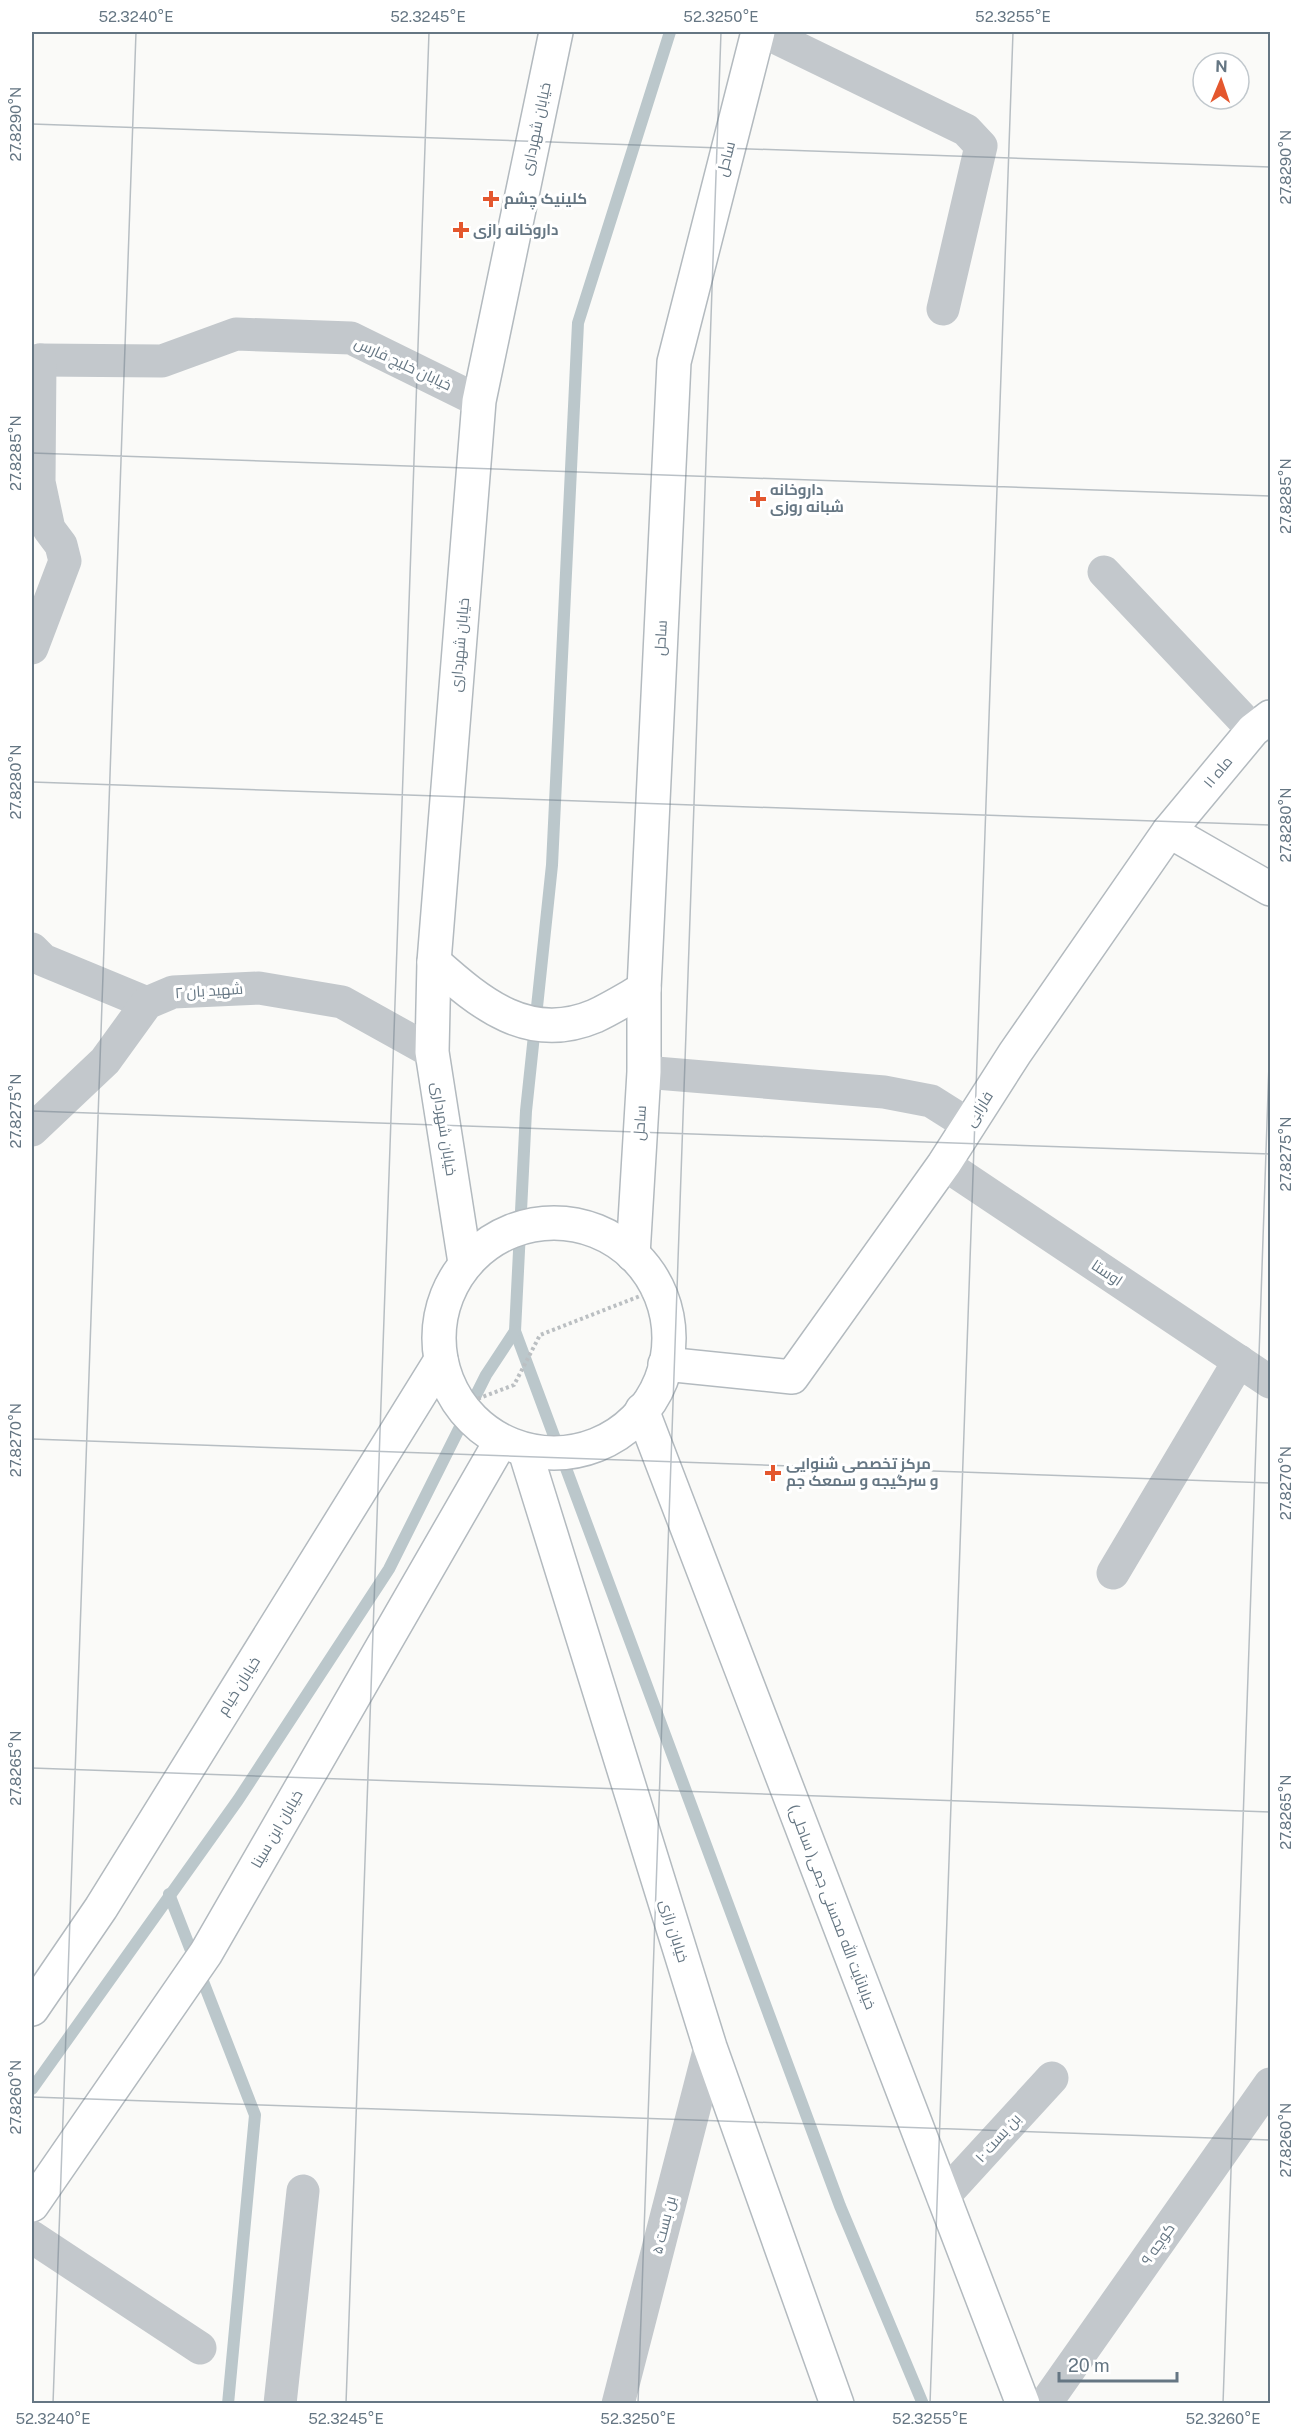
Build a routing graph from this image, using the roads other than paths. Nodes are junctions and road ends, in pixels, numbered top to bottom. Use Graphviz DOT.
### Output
graph roads {
  1 [pos="556,32"];
  2 [pos="758,32"];
  3 [pos="764,32"];
  4 [pos="943,309"];
  5 [pos="36,355"];
  6 [pos="479,401"];
  7 [pos="1104,572"];
  8 [pos="32,648"];
  9 [pos="1262,723"];
  10 [pos="1169,831"];
  11 [pos="1270,889"];
  12 [pos="32,949"];
  13 [pos="434,962"];
  14 [pos="644,989"];
  15 [pos="147,1003"];
  16 [pos="432,1052"];
  17 [pos="644,1071"];
  18 [pos="969,1125"];
  19 [pos="32,1130"];
  20 [pos="944,1164"];
  21 [pos="633,1255"];
  22 [pos="465,1263"];
  23 [pos="1239,1361"];
  24 [pos="665,1364"];
  25 [pos="1270,1382"];
  26 [pos="450,1383"];
  27 [pos="642,1410"];
  28 [pos="513,1447"];
  29 [pos="1113,1573"];
  30 [pos="32,2009"];
  31 [pos="710,2047"];
  32 [pos="1052,2078"];
  33 [pos="1270,2084"];
  34 [pos="303,2191"];
  35 [pos="943,2197"];
  36 [pos="32,2205"];
  37 [pos="32,2237"];
  38 [pos="200,2348"];
  39 [pos="280,2403"];
  40 [pos="618,2403"];
  41 [pos="837,2403"];
  42 [pos="1023,2403"];
  43 [pos="1045,2403"];
  1 -- 6 [label="main road, خیابان شهرداری"];
  2 -- 14 [label="main road, ساحل"];
  3 -- 4 [label="street"];
  5 -- 6 [label="street, خیابان خلیج فارس"];
  5 -- 8 [label="street"];
  6 -- 13 [label="main road, خیابان شهرداری"];
  7 -- 9 [label="street"];
  9 -- 10 [label="main road, ماه ۱۱"];
  10 -- 11 [label="main road"];
  10 -- 18 [label="main road, فارابی"];
  12 -- 15 [label="street"];
  13 -- 14 [label="main road"];
  13 -- 16 [label="main road, خیابان شهرداری"];
  14 -- 17 [label="main road, ساحل"];
  15 -- 16 [label="street, شهید بان ۲"];
  15 -- 19 [label="street"];
  16 -- 22 [label="main road, خیابان شهرداری"];
  17 -- 18 [label="street"];
  17 -- 21 [label="main road, ساحل"];
  18 -- 20 [label="main road, فارابی"];
  20 -- 23 [label="street, اوستا"];
  20 -- 24 [label="main road, فارابی"];
  21 -- 22 [label="main road"];
  21 -- 24 [label="main road"];
  22 -- 26 [label="main road"];
  23 -- 25 [label="street, اوستا"];
  23 -- 29 [label="street"];
  24 -- 27 [label="main road"];
  26 -- 28 [label="main road"];
  26 -- 30 [label="main road, خیابان خیام"];
  27 -- 28 [label="main road"];
  27 -- 35 [label="main road, خیابانآیت الله محسنی جمی( ساحلی)"];
  28 -- 31 [label="main road, خیابان رازی"];
  28 -- 36 [label="main road, خیابان ابن سینا"];
  31 -- 40 [label="street, بن بست ۵"];
  31 -- 41 [label="main road, خیابان رازی"];
  32 -- 35 [label="street, بن بست ۱۰"];
  33 -- 43 [label="street, کوچه ۹"];
  34 -- 39 [label="street"];
  35 -- 42 [label="main road, خیابانآیت الله محسنی جمی( ساحلی)"];
  37 -- 38 [label="street"];
}
